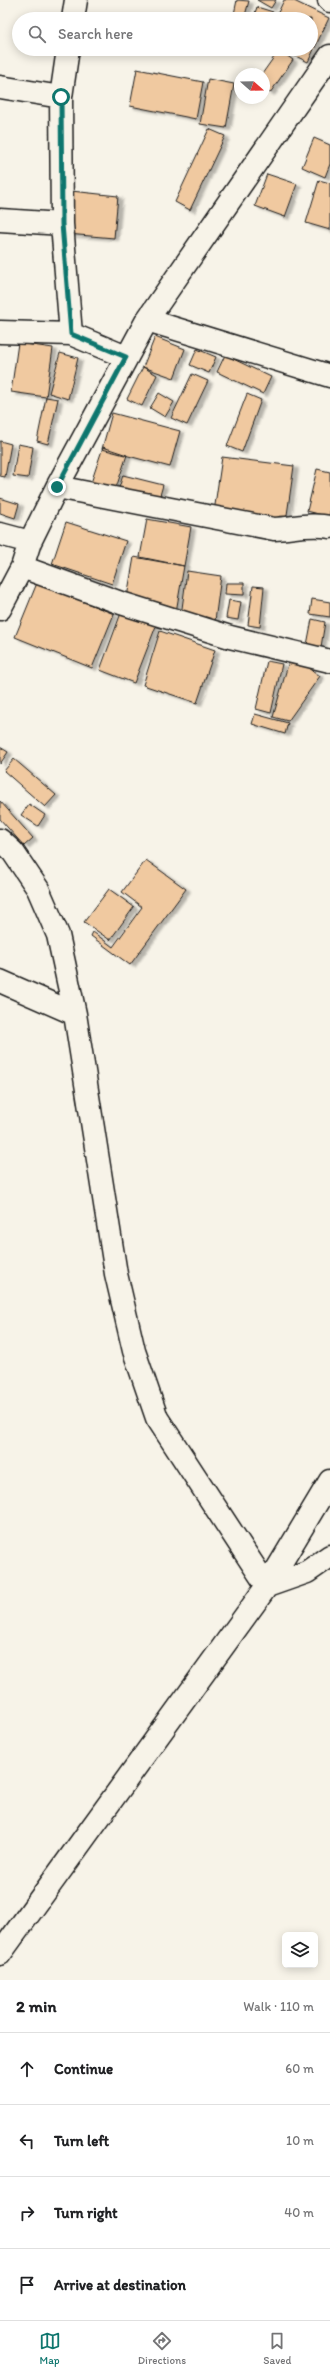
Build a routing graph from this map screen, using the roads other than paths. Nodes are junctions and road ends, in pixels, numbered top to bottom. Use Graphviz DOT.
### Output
graph roads {
  1 [pos="76,0"];
  2 [pos="74,12"];
  3 [pos="67,56"];
  4 [pos="326,69"];
  5 [pos="0,87"];
  6 [pos="61,97"];
  7 [pos="0,220"];
  8 [pos="62,224"];
  9 [pos="147,320"];
  10 [pos="0,332"];
  11 [pos="71,334"];
  12 [pos="126,357"];
  13 [pos="330,376"];
  14 [pos="57,487"];
  15 [pos="330,527"];
  16 [pos="0,534"];
  17 [pos="30,542"];
  18 [pos="22,568"];
  19 [pos="0,609"];
  20 [pos="330,661"];
  21 [pos="0,840"];
  22 [pos="0,981"];
  23 [pos="75,1014"];
  24 [pos="330,1481"];
  25 [pos="330,1556"];
  26 [pos="267,1586"];
  27 [pos="1,1950"];
  1 -- 2 [label="street"];
  3 -- 6 [label="street"];
  4 -- 9 [label="street"];
  5 -- 6 [label="street"];
  6 -- 8 [label="street"];
  7 -- 8 [label="street"];
  8 -- 11 [label="street"];
  9 -- 12 [label="street"];
  9 -- 13 [label="street"];
  10 -- 11 [label="street"];
  11 -- 12 [label="street"];
  12 -- 14 [label="street"];
  14 -- 15 [label="street"];
  14 -- 17 [label="street"];
  16 -- 17 [label="street"];
  17 -- 18 [label="street"];
  18 -- 19 [label="street"];
  18 -- 20 [label="street"];
  21 -- 23 [label="street"];
  22 -- 23 [label="street"];
  23 -- 26 [label="street"];
  24 -- 26 [label="street"];
  25 -- 26 [label="street"];
  26 -- 27 [label="street"];
}
